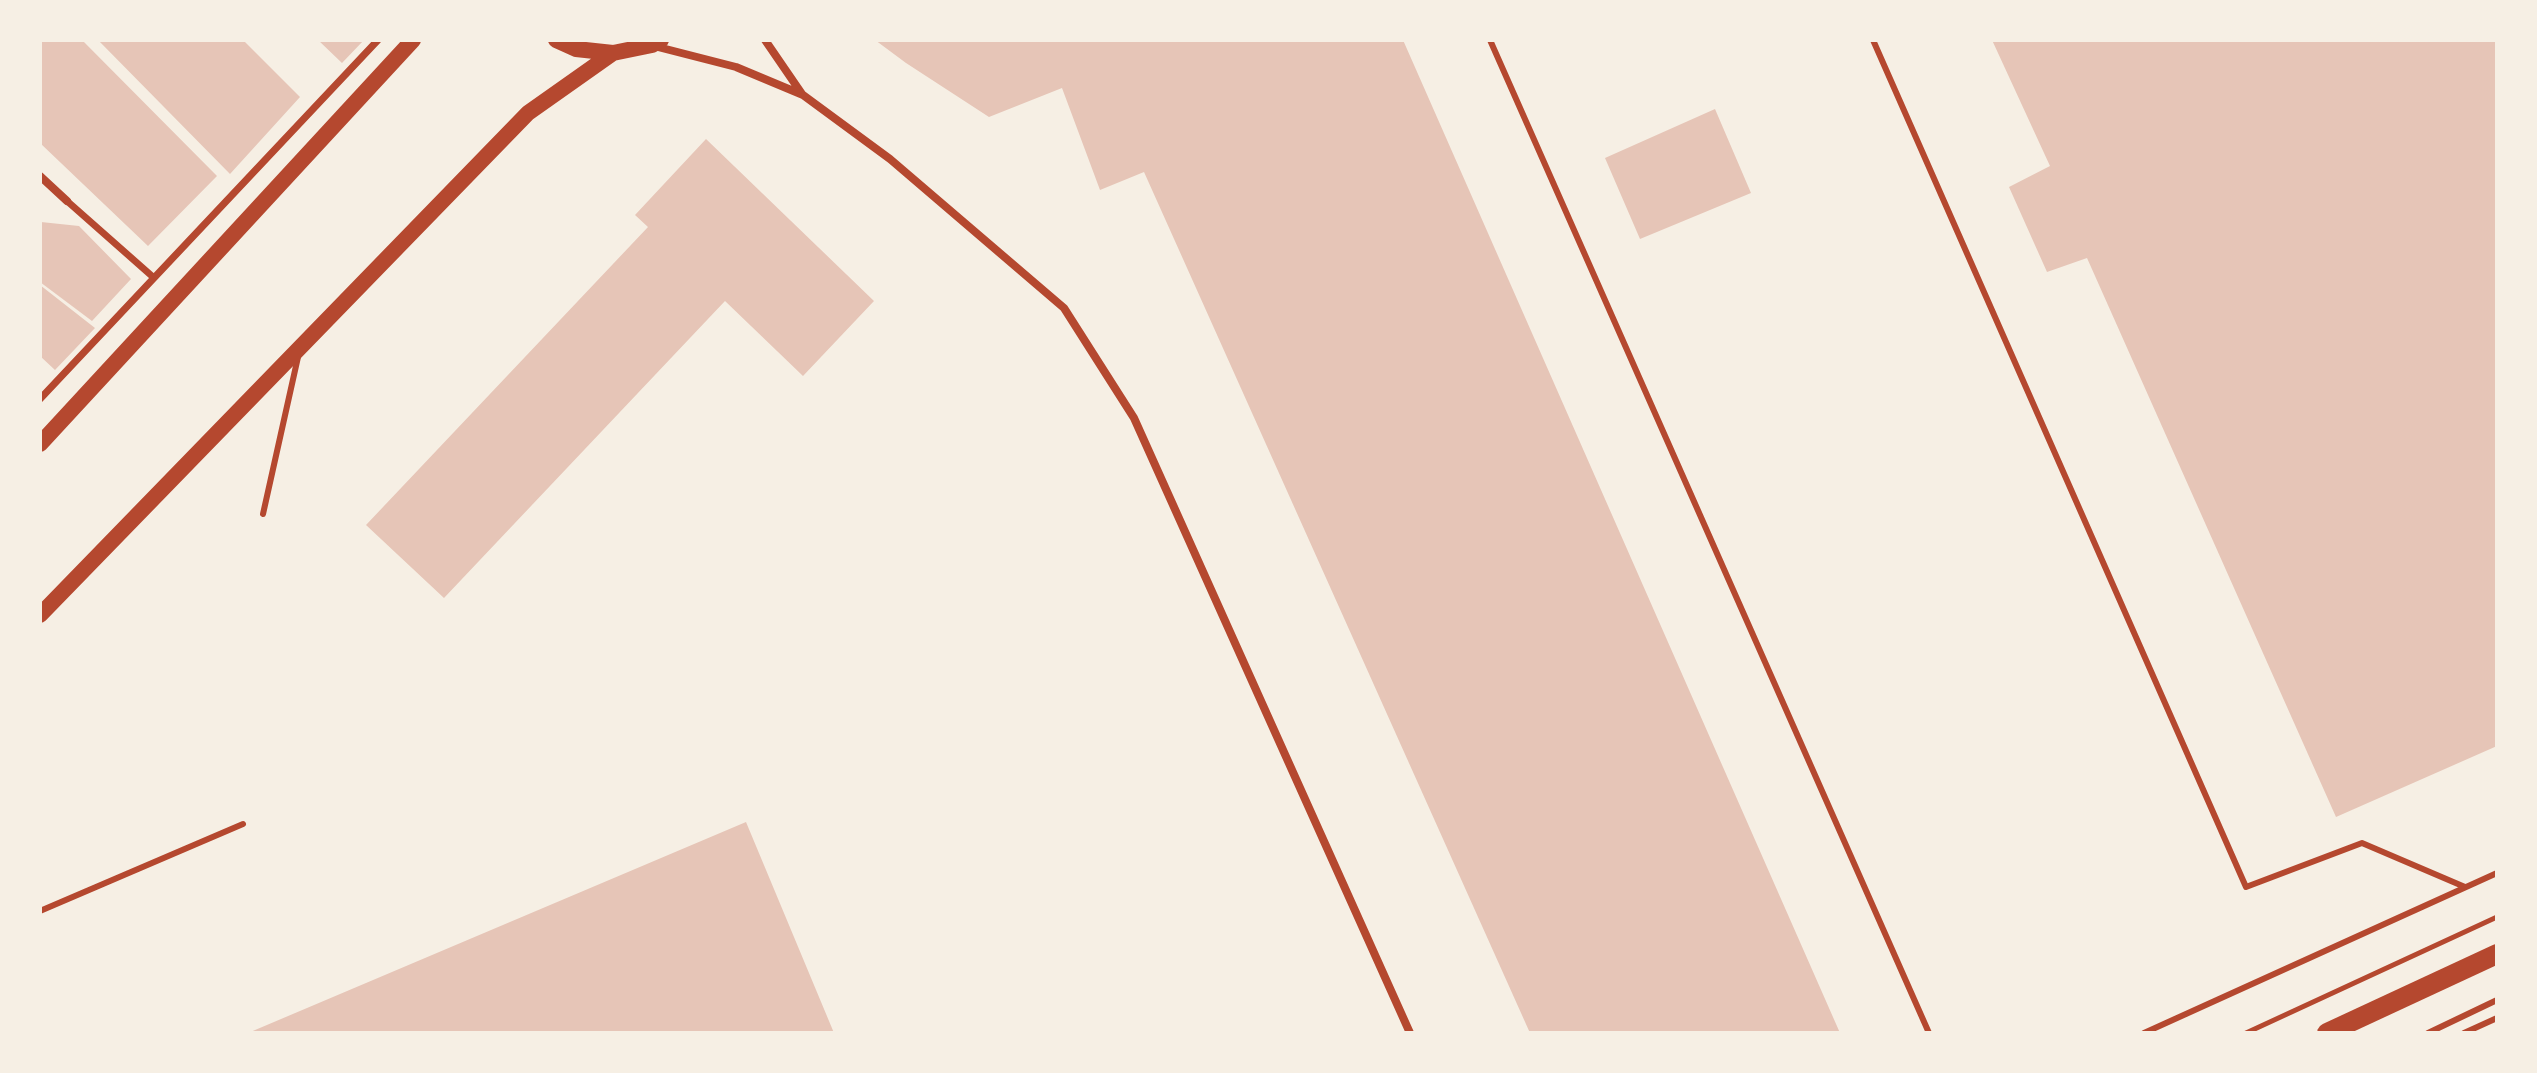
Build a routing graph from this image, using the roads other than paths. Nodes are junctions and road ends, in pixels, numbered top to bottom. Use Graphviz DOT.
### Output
graph roads {
  1 [pos="378,40"];
  2 [pos="413,40"];
  3 [pos="556,40"];
  4 [pos="765,40"];
  5 [pos="1490,40"];
  6 [pos="1873,40"];
  7 [pos="656,43"];
  8 [pos="613,53"];
  9 [pos="803,95"];
  10 [pos="40,176"];
  11 [pos="67,201"];
  12 [pos="153,277"];
  13 [pos="300,346"];
  14 [pos="40,399"];
  15 [pos="40,444"];
  16 [pos="263,514"];
  17 [pos="40,615"];
  18 [pos="243,824"];
  19 [pos="2497,873"];
  20 [pos="2465,887"];
  21 [pos="40,911"];
  22 [pos="2497,954"];
  23 [pos="2497,1000"];
  24 [pos="2497,1018"];
  25 [pos="1410,1033"];
  26 [pos="1929,1033"];
  27 [pos="2144,1033"];
  28 [pos="2327,1033"];
  29 [pos="2428,1033"];
  30 [pos="2464,1033"];
  1 -- 12 [label="street"];
  2 -- 15 [label="main road"];
  3 -- 8 [label="main road"];
  4 -- 9 [label="street"];
  5 -- 26 [label="lane"];
  6 -- 20 [label="lane"];
  7 -- 8 [label="main road"];
  7 -- 9 [label="street"];
  8 -- 13 [label="main road"];
  9 -- 25 [label="street"];
  10 -- 11 [label="street"];
  11 -- 12 [label="street"];
  12 -- 14 [label="street"];
  13 -- 16 [label="lane"];
  13 -- 17 [label="main road"];
  18 -- 21 [label="lane"];
  19 -- 20 [label="lane"];
  20 -- 27 [label="lane"];
  22 -- 28 [label="main road"];
  23 -- 29 [label="lane"];
  24 -- 30 [label="lane"];
}
